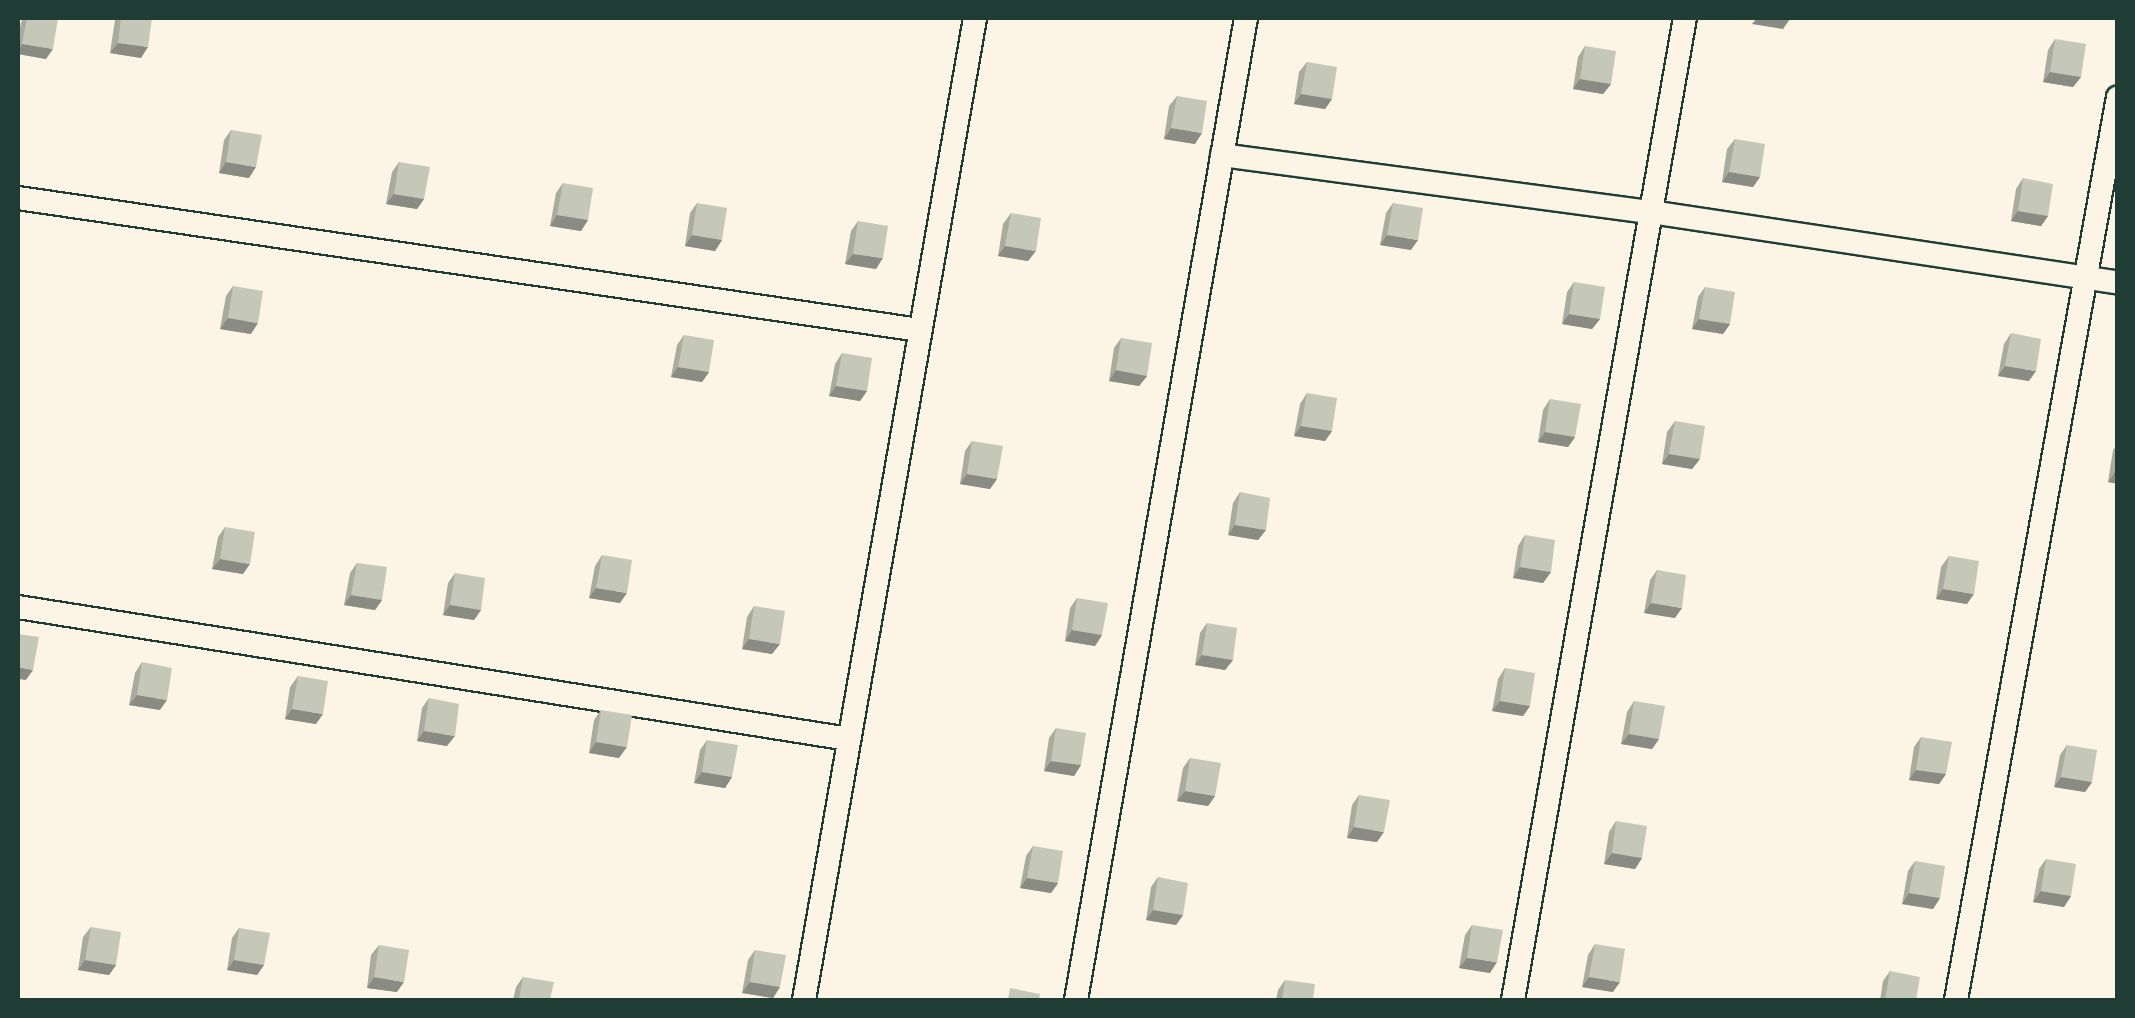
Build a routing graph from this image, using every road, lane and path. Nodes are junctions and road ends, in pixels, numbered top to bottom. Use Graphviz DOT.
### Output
graph roads {
  1 [pos="974,18"];
  2 [pos="1246,18"];
  3 [pos="1685,18"];
  4 [pos="2118,97"];
  5 [pos="1222,156"];
  6 [pos="18,198"];
  7 [pos="1651,212"];
  8 [pos="2085,278"];
  9 [pos="2118,283"];
  10 [pos="920,330"];
  11 [pos="18,608"];
  12 [pos="849,738"];
  13 [pos="804,1000"];
  14 [pos="1076,1000"];
  15 [pos="1512,1000"];
  16 [pos="1956,1000"];
  1 -- 10 [label="lane"];
  2 -- 5 [label="lane"];
  3 -- 7 [label="lane"];
  4 -- 8 [label="lane"];
  5 -- 7 [label="lane"];
  5 -- 14 [label="lane"];
  6 -- 10 [label="lane"];
  7 -- 8 [label="lane"];
  7 -- 15 [label="lane"];
  8 -- 9 [label="lane"];
  8 -- 16 [label="lane"];
  10 -- 12 [label="lane"];
  11 -- 12 [label="lane"];
  12 -- 13 [label="lane"];
}
